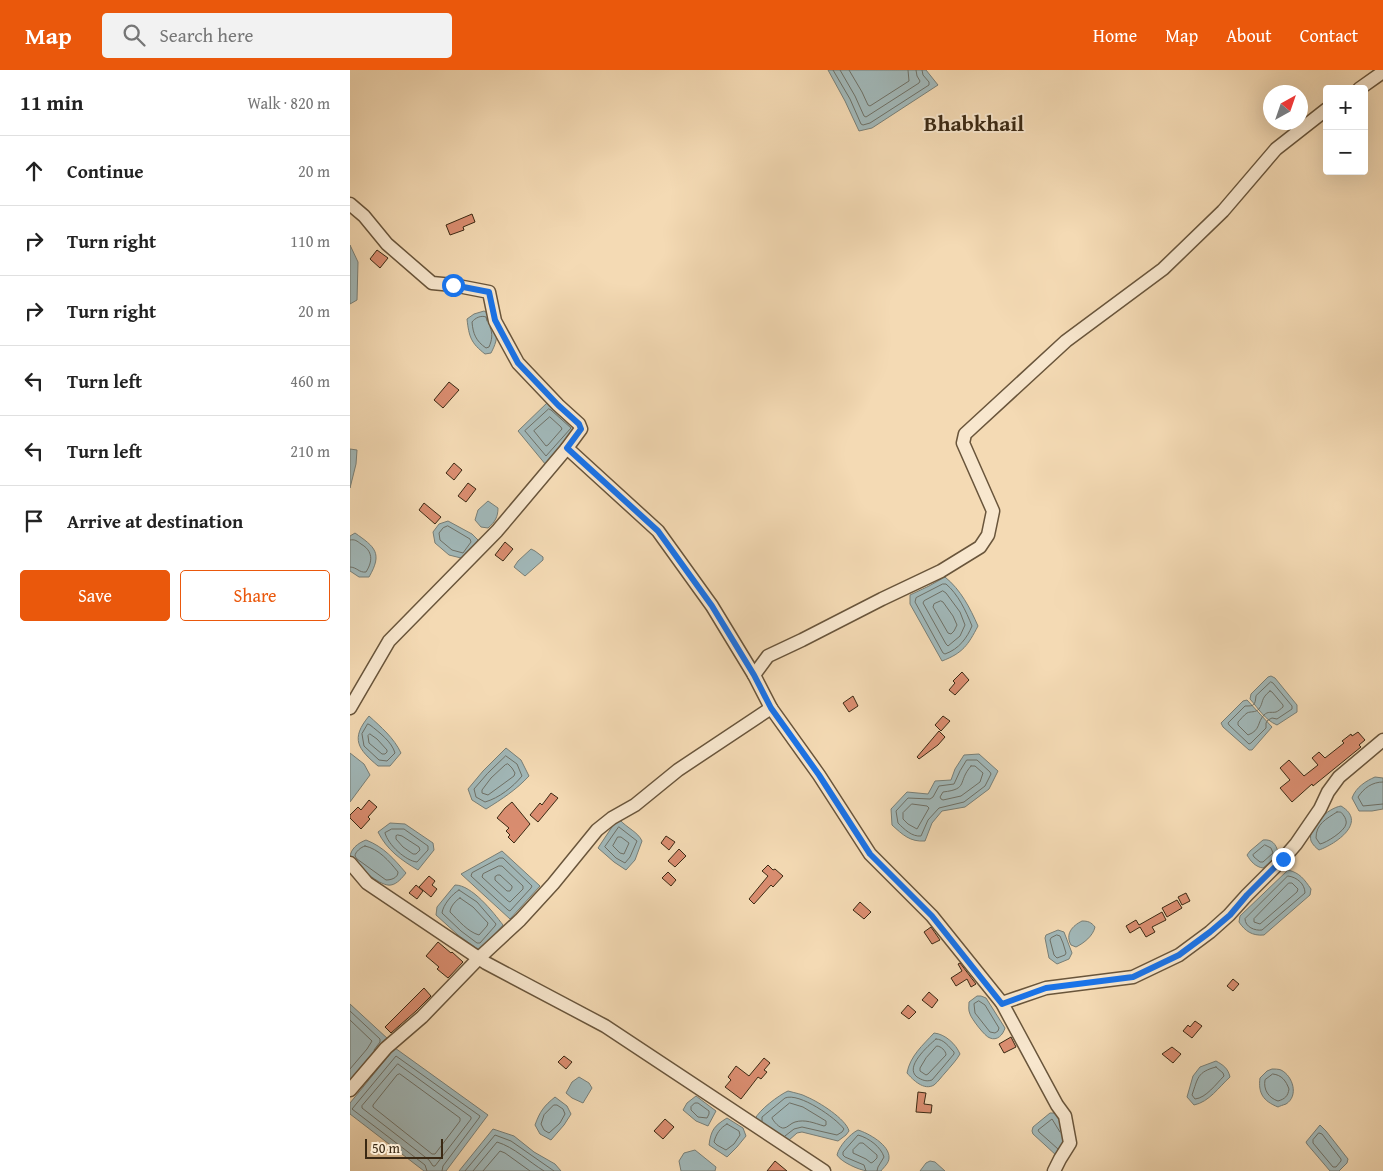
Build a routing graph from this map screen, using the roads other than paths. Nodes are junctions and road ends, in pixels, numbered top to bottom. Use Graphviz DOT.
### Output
graph roads {
  1 [pos="1383,72"];
  2 [pos="1365,85"];
  3 [pos="1323,112"];
  4 [pos="350,204"];
  5 [pos="567,448"];
  6 [pos="754,675"];
  7 [pos="350,708"];
  8 [pos="771,708"];
  9 [pos="1383,740"];
  10 [pos="350,863"];
  11 [pos="479,958"];
  12 [pos="1002,1004"];
  13 [pos="350,1090"];
  14 [pos="824,1171"];
  15 [pos="1054,1171"];
  1 -- 2 [label="street"];
  3 -- 6 [label="street"];
  4 -- 5 [label="street"];
  5 -- 6 [label="street"];
  5 -- 7 [label="street"];
  6 -- 8 [label="street"];
  8 -- 11 [label="street"];
  8 -- 12 [label="street"];
  9 -- 12 [label="street"];
  10 -- 11 [label="street"];
  11 -- 13 [label="street"];
  11 -- 14 [label="street"];
  12 -- 15 [label="street"];
}
